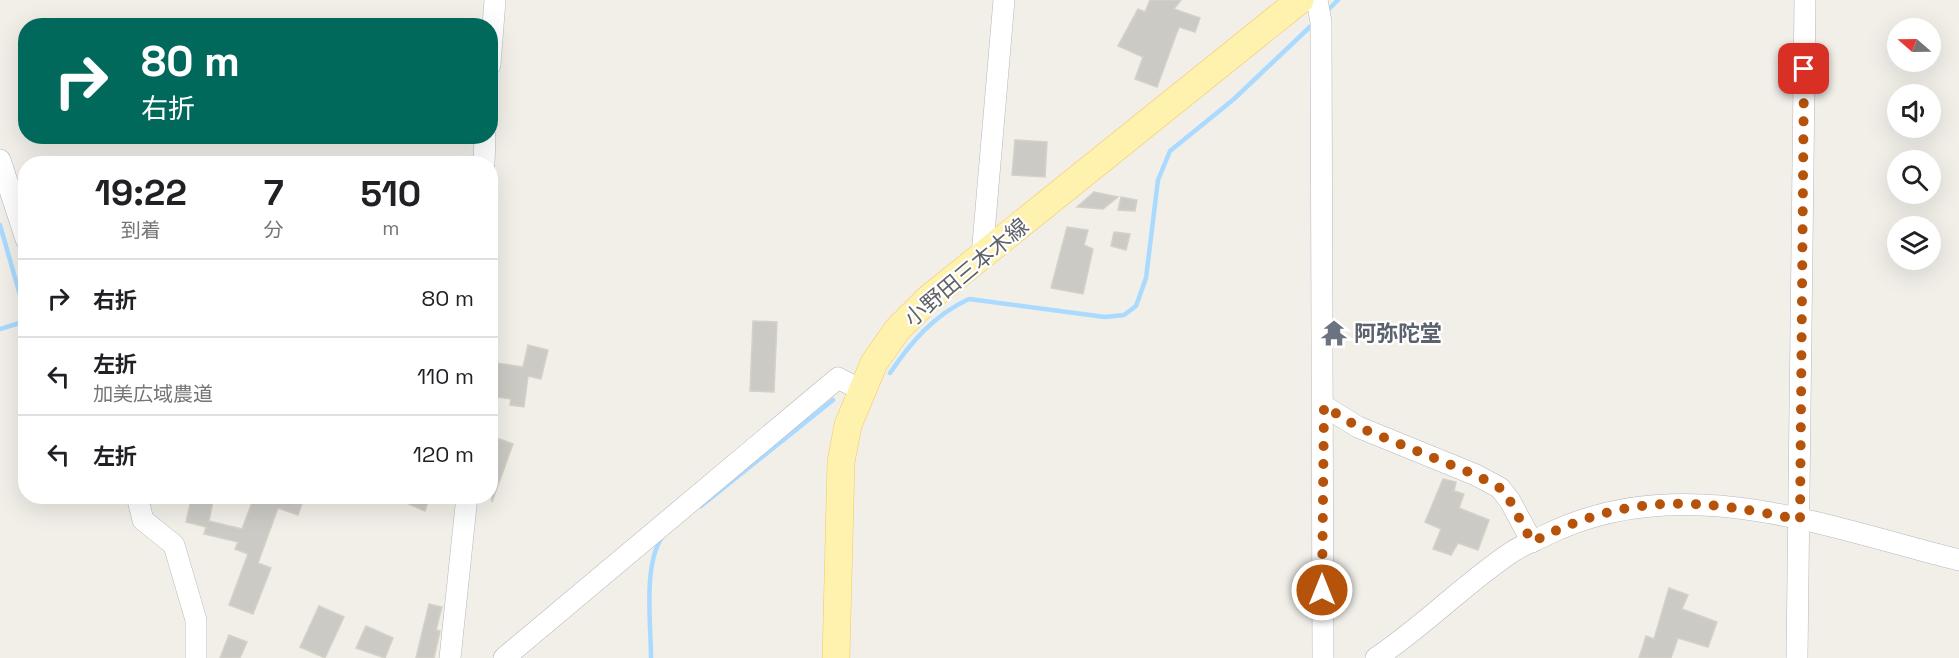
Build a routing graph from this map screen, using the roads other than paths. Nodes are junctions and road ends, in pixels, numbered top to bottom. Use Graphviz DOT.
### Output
graph roads {
  1 [pos="495,0"];
  2 [pos="1004,0"];
  3 [pos="1317,0"];
  4 [pos="1805,0"];
  5 [pos="1291,4"];
  6 [pos="494,18"];
  7 [pos="0,160"];
  8 [pos="18,215"];
  9 [pos="982,256"];
  10 [pos="861,390"];
  11 [pos="1324,406"];
  12 [pos="139,504"];
  13 [pos="466,504"];
  14 [pos="1800,520"];
  15 [pos="1532,542"];
  16 [pos="1959,560"];
  17 [pos="196,658"];
  18 [pos="450,658"];
  19 [pos="504,658"];
  20 [pos="836,658"];
  21 [pos="1323,658"];
  22 [pos="1376,658"];
  23 [pos="1797,658"];
  1 -- 6 [label="street"];
  2 -- 9 [label="street"];
  3 -- 11 [label="street"];
  4 -- 14 [label="street"];
  5 -- 9 [label="main road, 小野田三本木線"];
  7 -- 8 [label="street"];
  9 -- 10 [label="main road, 小野田三本木線"];
  10 -- 19 [label="street"];
  10 -- 20 [label="main road, 小野田三本木線"];
  11 -- 15 [label="street"];
  11 -- 21 [label="street"];
  12 -- 17 [label="street"];
  13 -- 18 [label="street"];
  14 -- 15 [label="street"];
  14 -- 16 [label="street"];
  14 -- 23 [label="street"];
  15 -- 22 [label="street"];
}
